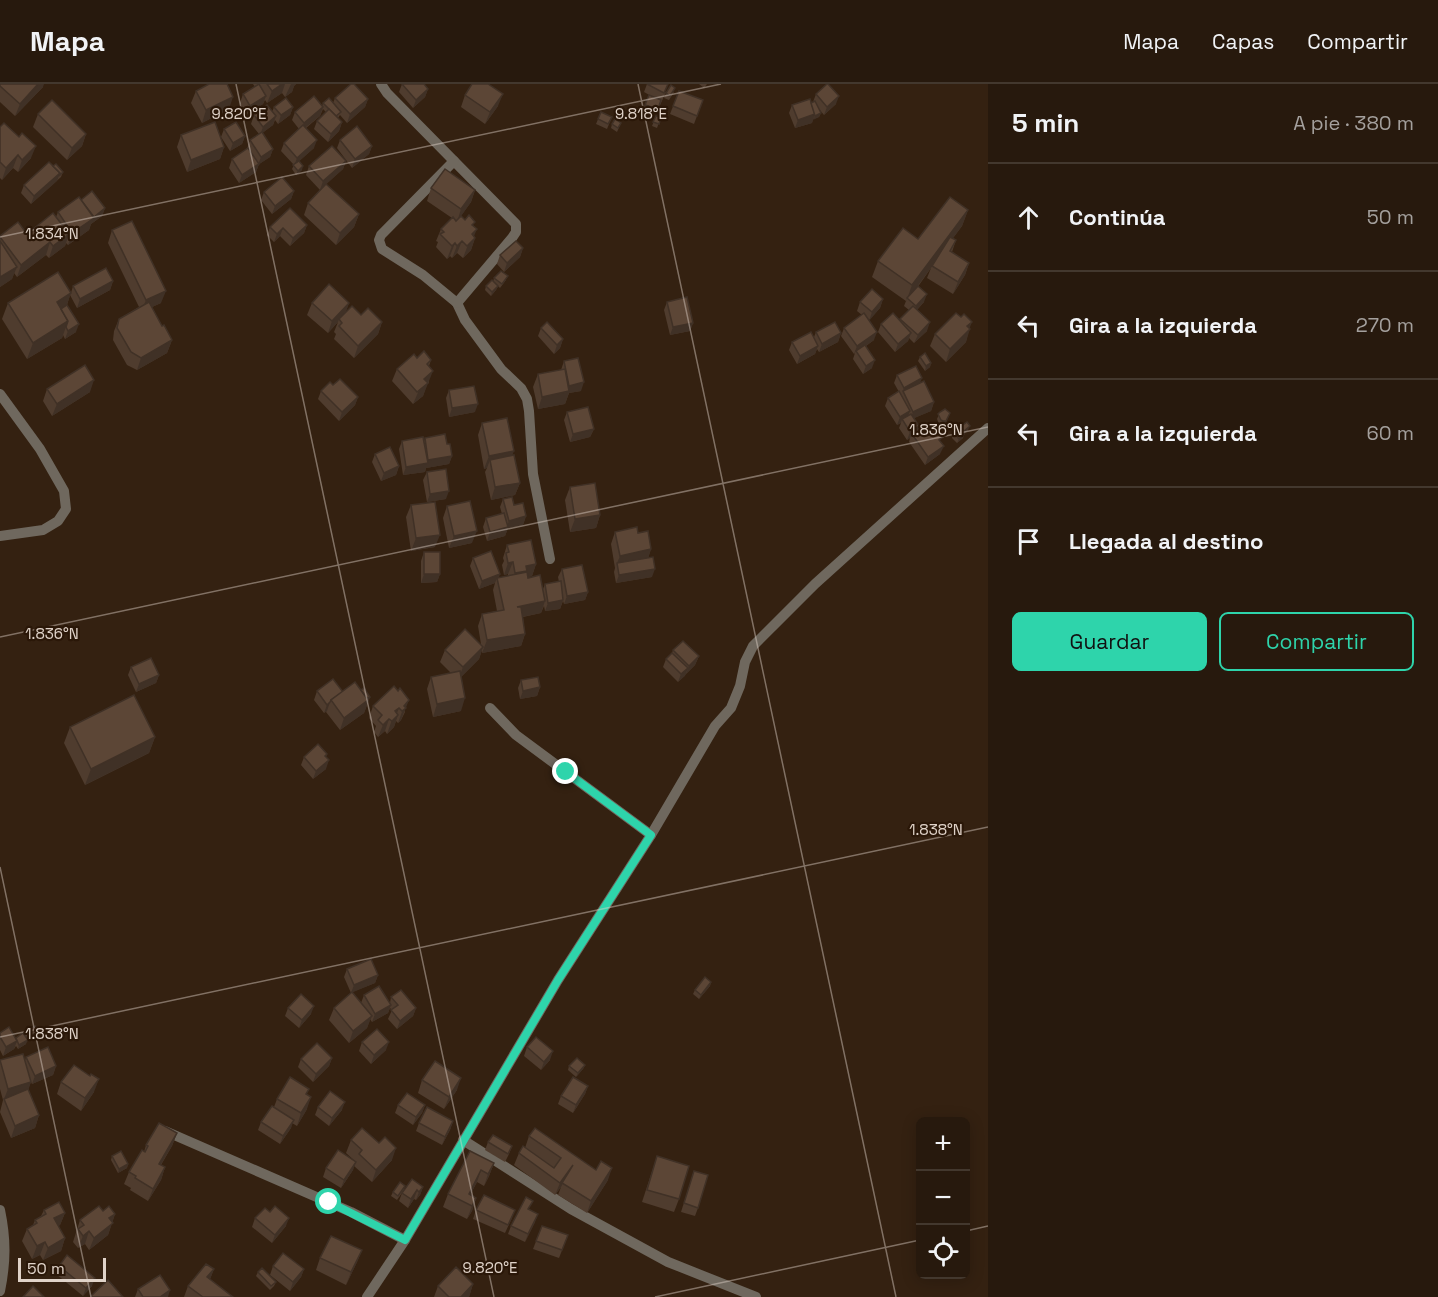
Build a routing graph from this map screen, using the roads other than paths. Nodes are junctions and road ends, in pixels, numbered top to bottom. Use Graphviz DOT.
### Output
graph roads {
  1 [pos="381,84"];
  2 [pos="454,161"];
  3 [pos="457,303"];
  4 [pos="0,394"];
  5 [pos="988,428"];
  6 [pos="0,536"];
  7 [pos="550,559"];
  8 [pos="490,708"];
  9 [pos="651,835"];
  10 [pos="158,1128"];
  11 [pos="463,1140"];
  12 [pos="0,1210"];
  13 [pos="405,1240"];
  14 [pos="3,1267"];
  15 [pos="0,1291"];
  16 [pos="756,1296"];
  17 [pos="367,1297"];
  1 -- 2 [label="street"];
  2 -- 3 [label="street"];
  2 -- 3 [label="street"];
  3 -- 7 [label="street"];
  4 -- 6 [label="street"];
  5 -- 9 [label="street"];
  8 -- 9 [label="street"];
  9 -- 11 [label="street"];
  10 -- 13 [label="street"];
  11 -- 13 [label="street"];
  11 -- 16 [label="street"];
  12 -- 14 [label="street"];
  13 -- 17 [label="street"];
  14 -- 15 [label="street"];
}
